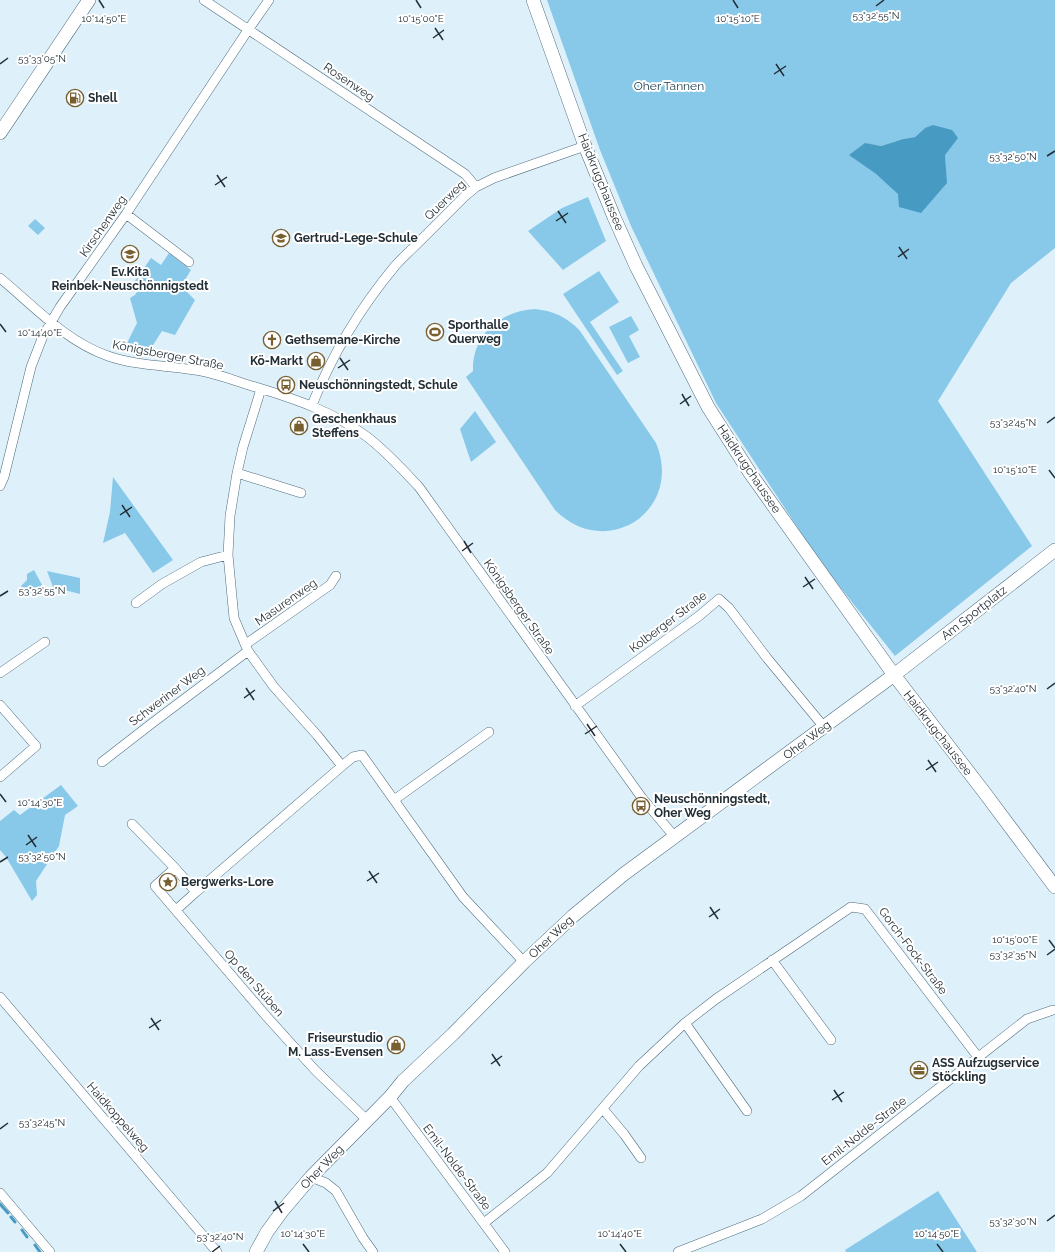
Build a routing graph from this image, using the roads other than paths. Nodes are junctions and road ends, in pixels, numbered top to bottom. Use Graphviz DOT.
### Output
graph roads {
  1 [pos="89,0"];
  2 [pos="204,0"];
  3 [pos="269,0"];
  4 [pos="533,0"];
  5 [pos="248,30"];
  6 [pos="0,133"];
  7 [pos="585,146"];
  8 [pos="476,187"];
  9 [pos="126,214"];
  10 [pos="188,262"];
  11 [pos="0,278"];
  12 [pos="51,322"];
  13 [pos="261,389"];
  14 [pos="312,405"];
  15 [pos="237,473"];
  16 [pos="0,486"];
  17 [pos="301,493"];
  18 [pos="1055,550"];
  19 [pos="228,554"];
  20 [pos="336,576"];
  21 [pos="136,603"];
  22 [pos="45,642"];
  23 [pos="247,647"];
  24 [pos="0,673"];
  25 [pos="894,675"];
  26 [pos="0,705"];
  27 [pos="575,706"];
  28 [pos="824,727"];
  29 [pos="489,732"];
  30 [pos="102,762"];
  31 [pos="342,766"];
  32 [pos="0,777"];
  33 [pos="394,800"];
  34 [pos="132,824"];
  35 [pos="674,836"];
  36 [pos="175,868"];
  37 [pos="1055,888"];
  38 [pos="196,892"];
  39 [pos="176,910"];
  40 [pos="772,960"];
  41 [pos="524,962"];
  42 [pos="0,997"];
  43 [pos="1053,1010"];
  44 [pos="685,1023"];
  45 [pos="831,1040"];
  46 [pos="978,1057"];
  47 [pos="390,1097"];
  48 [pos="603,1109"];
  49 [pos="748,1111"];
  50 [pos="367,1120"];
  51 [pos="641,1158"];
  52 [pos="311,1177"];
  53 [pos="0,1193"];
  54 [pos="484,1223"];
  55 [pos="50,1252"];
  56 [pos="217,1252"];
  57 [pos="256,1252"];
  58 [pos="373,1252"];
  59 [pos="505,1252"];
  60 [pos="678,1252"];
  1 -- 6 [label="main road"];
  2 -- 5 [label="street, Rosenweg"];
  3 -- 5 [label="street, Kirschenweg"];
  4 -- 7 [label="main road, Haidkrugchaussee"];
  5 -- 8 [label="street, Rosenweg"];
  5 -- 9 [label="street, Kirschenweg"];
  7 -- 8 [label="street, Querweg"];
  7 -- 25 [label="main road, Haidkrugchaussee"];
  8 -- 14 [label="street, Querweg"];
  9 -- 10 [label="street"];
  9 -- 12 [label="street, Kirschenweg"];
  11 -- 12 [label="street, Königsberger Straße"];
  12 -- 13 [label="street, Königsberger Straße"];
  12 -- 16 [label="street, Kirschenweg"];
  13 -- 14 [label="street, Königsberger Straße"];
  13 -- 15 [label="street"];
  14 -- 27 [label="street, Königsberger Straße"];
  15 -- 17 [label="street"];
  15 -- 19 [label="street"];
  18 -- 25 [label="main road, Am Sportplatz"];
  19 -- 21 [label="street"];
  19 -- 23 [label="street"];
  20 -- 23 [label="street, Masurenweg"];
  22 -- 24 [label="street"];
  23 -- 30 [label="street, Schweriner Weg"];
  23 -- 31 [label="street"];
  25 -- 28 [label="main road, Oher Weg"];
  25 -- 37 [label="main road, Haidkrugchaussee"];
  26 -- 32 [label="street"];
  27 -- 28 [label="street, Kolberger Straße"];
  27 -- 35 [label="street, Königsberger Straße"];
  28 -- 35 [label="main road, Oher Weg"];
  29 -- 33 [label="street"];
  31 -- 33 [label="street"];
  31 -- 38 [label="street"];
  33 -- 41 [label="street"];
  34 -- 36 [label="street"];
  35 -- 41 [label="main road, Oher Weg"];
  36 -- 38 [label="street"];
  36 -- 39 [label="street, Op den Stüben"];
  38 -- 39 [label="street"];
  39 -- 50 [label="street, Op den Stüben"];
  40 -- 44 [label="street, Gorch-Fock-Straße"];
  40 -- 45 [label="street"];
  40 -- 46 [label="street, Gorch-Fock-Straße"];
  41 -- 47 [label="main road, Oher Weg"];
  42 -- 56 [label="street, Haidkoppelweg"];
  43 -- 46 [label="street, Emil-Nolde-Straße"];
  44 -- 48 [label="street, Gorch-Fock-Straße"];
  44 -- 49 [label="street"];
  46 -- 60 [label="street, Emil-Nolde-Straße"];
  47 -- 50 [label="main road, Oher Weg"];
  47 -- 54 [label="street, Emil-Nolde-Straße"];
  48 -- 51 [label="street"];
  48 -- 54 [label="street, Gorch-Fock-Straße"];
  50 -- 52 [label="main road, Oher Weg"];
  52 -- 57 [label="main road, Oher Weg"];
  52 -- 58 [label="street"];
  53 -- 55 [label="street"];
  54 -- 59 [label="street, Emil-Nolde-Straße"];
}
